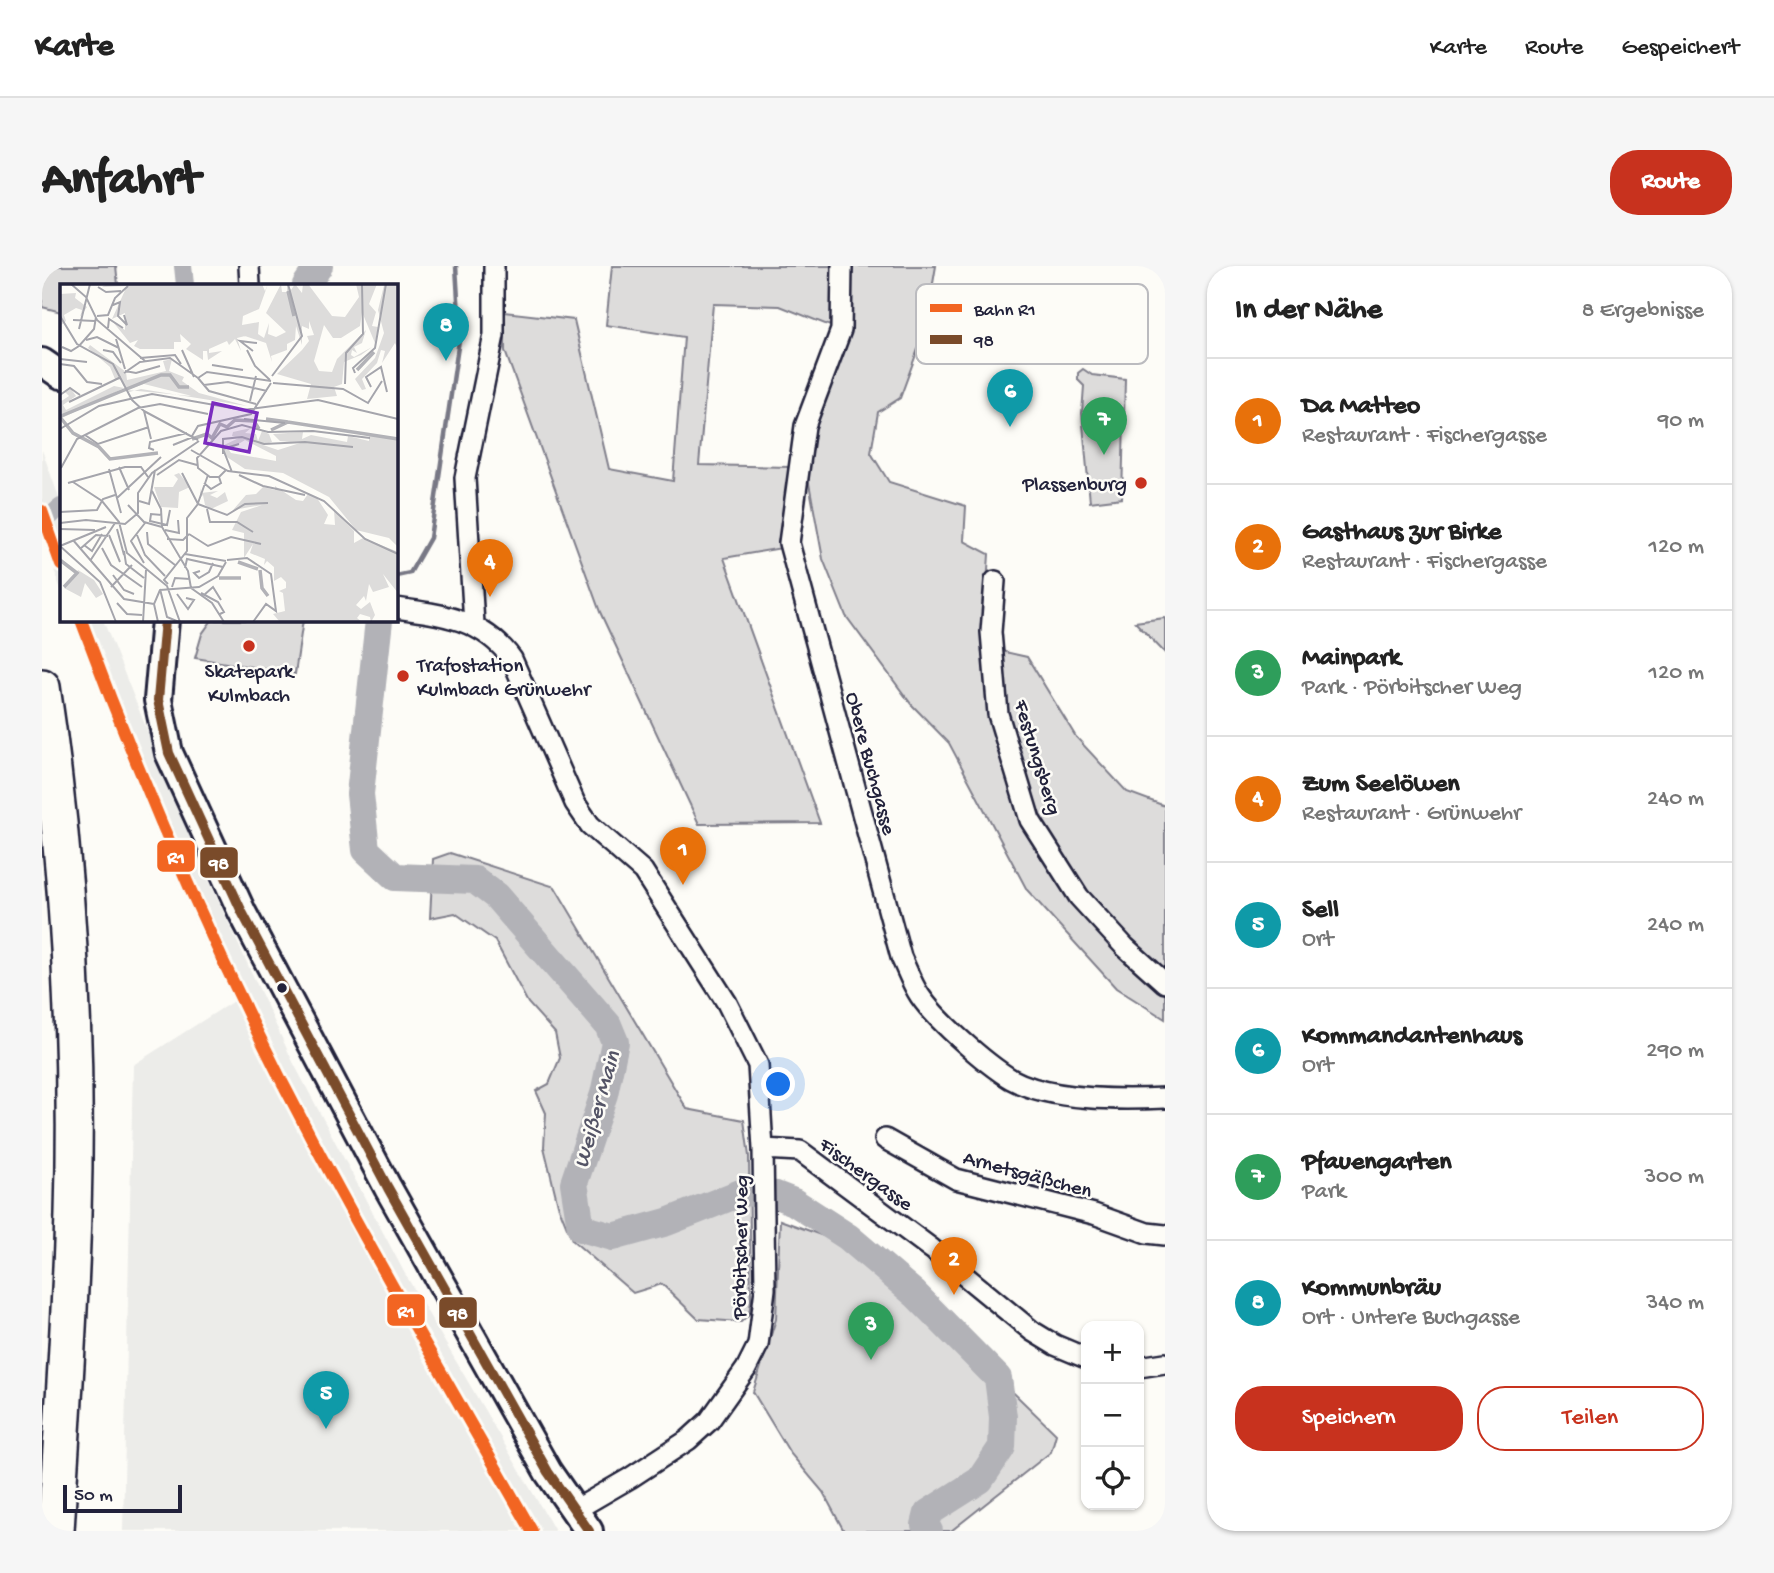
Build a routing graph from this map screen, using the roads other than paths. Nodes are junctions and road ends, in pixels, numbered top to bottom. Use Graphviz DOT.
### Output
graph roads {
  1 [pos="249,266"];
  2 [pos="494,266"];
  3 [pos="842,266"];
  4 [pos="250,284"];
  5 [pos="42,362"];
  6 [pos="60,374"];
  7 [pos="995,581"];
  8 [pos="397,608"];
  9 [pos="165,621"];
  10 [pos="474,624"];
  11 [pos="42,687"];
  12 [pos="1165,983"];
  13 [pos="1165,1098"];
  14 [pos="885,1139"];
  15 [pos="763,1159"];
  16 [pos="1165,1235"];
  17 [pos="1081,1355"];
  18 [pos="1165,1363"];
  19 [pos="1144,1366"];
  20 [pos="582,1520"];
  21 [pos="56,1531"];
  1 -- 4 [label="street"];
  2 -- 10 [label="street"];
  3 -- 13 [label="street, Obere Buchgasse"];
  5 -- 6 [label="street"];
  7 -- 12 [label="street, Festungsberg"];
  8 -- 10 [label="street"];
  9 -- 20 [label="street"];
  10 -- 15 [label="street"];
  11 -- 21 [label="highway"];
  14 -- 16 [label="street, Arnetsgäßchen"];
  15 -- 17 [label="street, Fischergasse"];
  15 -- 20 [label="street, Pörbitscher Weg"];
  18 -- 19 [label="street"];
}
